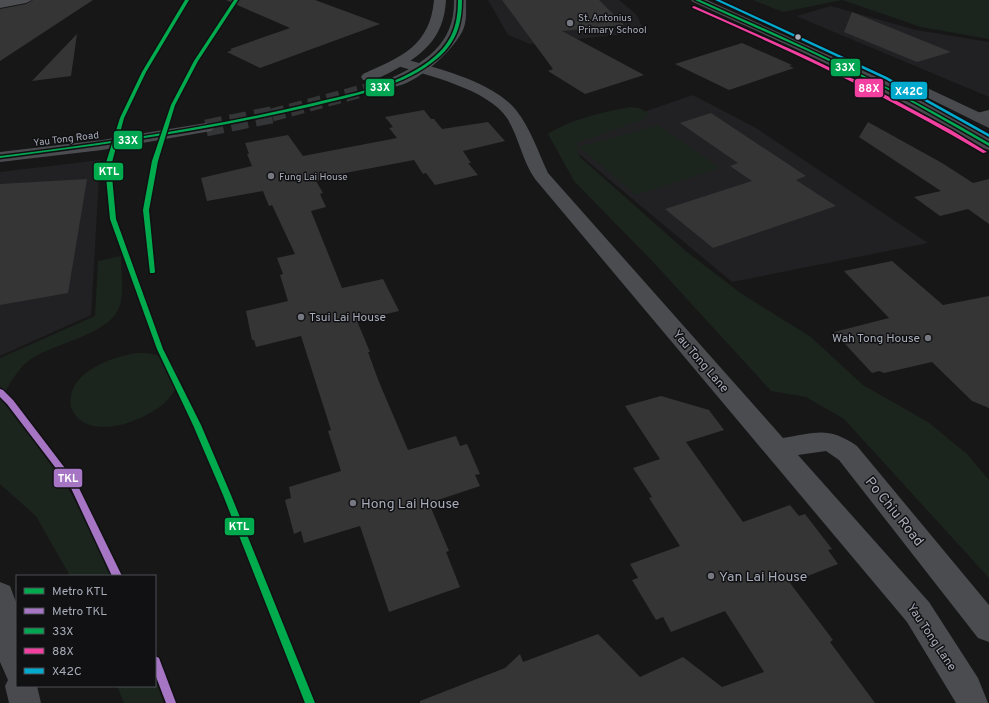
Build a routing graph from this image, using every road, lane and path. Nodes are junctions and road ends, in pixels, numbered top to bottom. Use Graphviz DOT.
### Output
graph roads {
  1 [pos="26,0"];
  2 [pos="440,0"];
  3 [pos="460,0"];
  4 [pos="697,0"];
  5 [pos="726,0"];
  6 [pos="0,4"];
  7 [pos="400,62"];
  8 [pos="421,69"];
  9 [pos="368,77"];
  10 [pos="392,83"];
  11 [pos="985,118"];
  12 [pos="952,121"];
  13 [pos="989,145"];
  14 [pos="0,146"];
  15 [pos="0,157"];
  16 [pos="776,449"];
  17 [pos="0,596"];
  18 [pos="989,628"];
  19 [pos="16,664"];
  20 [pos="21,687"];
  21 [pos="25,703"];
  22 [pos="972,703"];
  1 -- 6 [label="highway"];
  2 -- 7 [label="street"];
  3 -- 8 [label="street"];
  4 -- 12 [label="main road"];
  5 -- 11 [label="main road"];
  7 -- 8 [label="street, Yau Tong Lane"];
  7 -- 9 [label="street"];
  8 -- 10 [label="street"];
  8 -- 16 [label="street, Yau Tong Lane"];
  11 -- 12 [label="main road"];
  12 -- 13 [label="main road"];
  14 -- 15 [label="street, Yau Tong Road"];
  16 -- 18 [label="street, Po Chiu Road"];
  16 -- 22 [label="street, Yau Tong Lane"];
  17 -- 19 [label="main road"];
  20 -- 21 [label="main road"];
}
